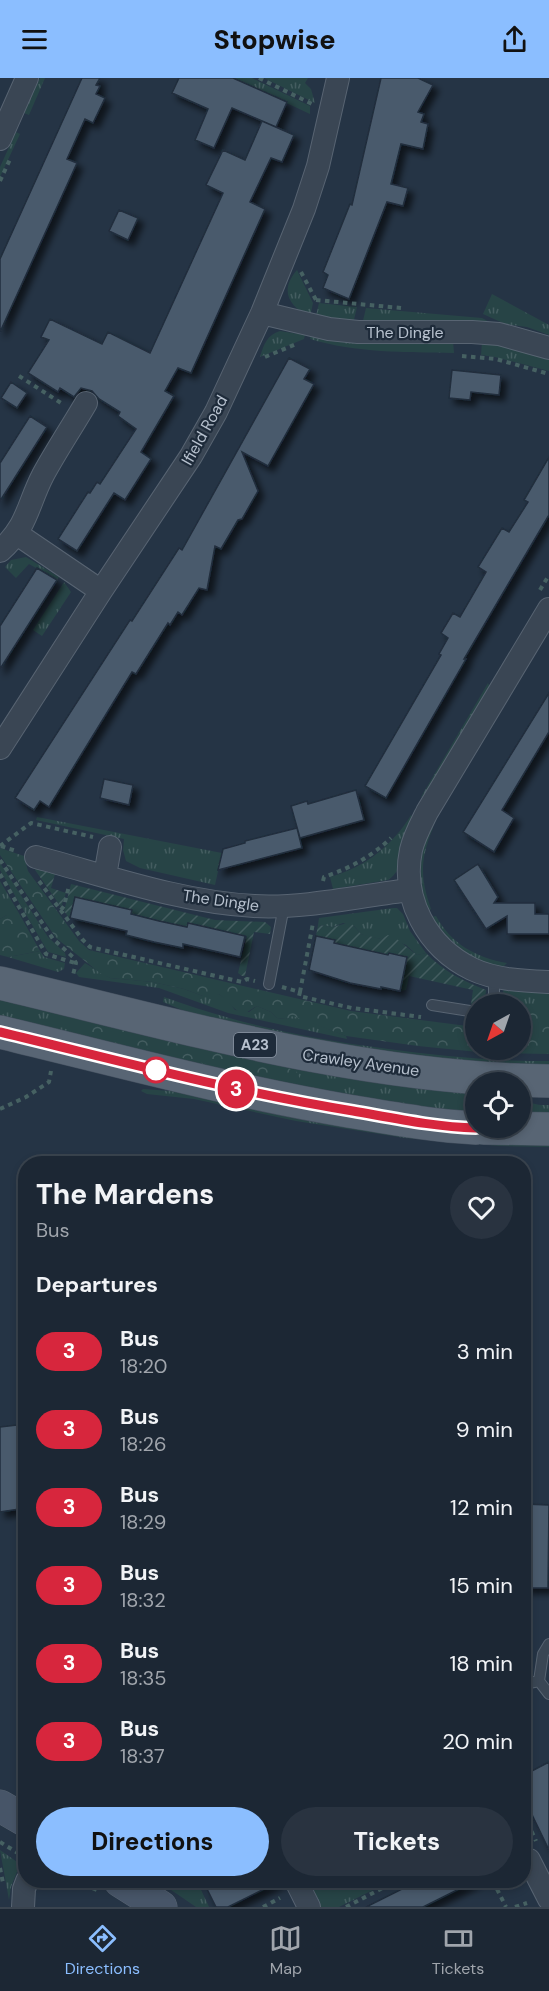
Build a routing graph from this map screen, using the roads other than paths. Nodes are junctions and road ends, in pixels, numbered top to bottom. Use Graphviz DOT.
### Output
graph roads {
  1 [pos="27,78"];
  2 [pos="338,78"];
  3 [pos="0,139"];
  4 [pos="262,312"];
  5 [pos="549,348"];
  6 [pos="82,409"];
  7 [pos="17,534"];
  8 [pos="0,551"];
  9 [pos="101,591"];
  10 [pos="549,609"];
  11 [pos="0,748"];
  12 [pos="110,847"];
  13 [pos="36,868"];
  14 [pos="105,876"];
  15 [pos="409,890"];
  16 [pos="284,906"];
  17 [pos="494,976"];
  18 [pos="549,982"];
  19 [pos="0,983"];
  20 [pos="269,984"];
  21 [pos="494,994"];
  22 [pos="432,1005"];
  23 [pos="465,1010"];
  24 [pos="0,1032"];
  25 [pos="465,1075"];
  26 [pos="531,1080"];
  27 [pos="549,1081"];
  28 [pos="531,1086"];
  29 [pos="549,1093"];
  30 [pos="465,1127"];
  31 [pos="531,1129"];
  32 [pos="549,1129"];
  33 [pos="549,1644"];
  34 [pos="539,1681"];
  35 [pos="531,1683"];
  36 [pos="549,1694"];
  37 [pos="0,1806"];
  38 [pos="18,1816"];
  39 [pos="531,1866"];
  40 [pos="24,1888"];
  41 [pos="131,1888"];
  42 [pos="300,1888"];
  43 [pos="549,1899"];
  44 [pos="23,1907"];
  45 [pos="161,1907"];
  46 [pos="309,1907"];
  1 -- 3 [label="street"];
  2 -- 4 [label="street, Ifield Road"];
  4 -- 5 [label="street, The Dingle"];
  4 -- 9 [label="street, Ifield Road"];
  6 -- 7 [label="street"];
  7 -- 8 [label="street"];
  7 -- 9 [label="street"];
  9 -- 11 [label="street, Ifield Road"];
  10 -- 15 [label="street"];
  12 -- 14 [label="street"];
  13 -- 14 [label="street, The Dingle"];
  14 -- 16 [label="street, The Dingle"];
  15 -- 16 [label="street, The Dingle"];
  15 -- 17 [label="street"];
  16 -- 20 [label="lane"];
  17 -- 18 [label="street"];
  17 -- 21 [label="lane"];
  19 -- 25 [label="main road, Crawley Avenue / A23"];
  22 -- 23 [label="lane"];
  24 -- 30 [label="main road"];
  26 -- 27 [label="main road, Crawley Avenue / A23"];
  28 -- 29 [label="main road"];
  31 -- 32 [label="main road"];
  33 -- 34 [label="lane"];
  34 -- 35 [label="lane"];
  34 -- 36 [label="lane"];
  37 -- 38 [label="street"];
  39 -- 43 [label="street"];
  40 -- 44 [label="street"];
  41 -- 45 [label="street"];
  42 -- 46 [label="street"];
}
